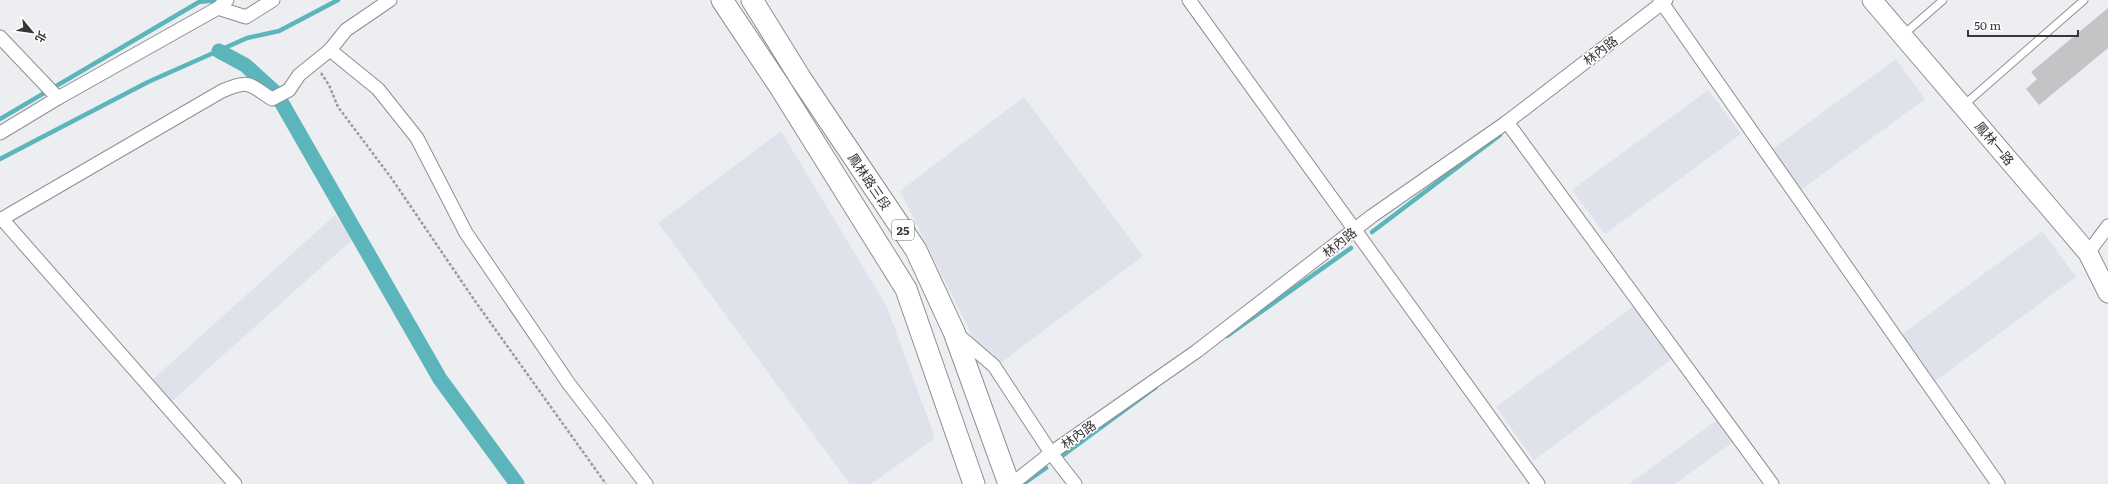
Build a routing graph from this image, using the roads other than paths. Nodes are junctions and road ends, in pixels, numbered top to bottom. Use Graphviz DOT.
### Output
graph roads {
  1 [pos="273,0"];
  2 [pos="390,0"];
  3 [pos="722,0"];
  4 [pos="752,0"];
  5 [pos="1189,0"];
  6 [pos="1872,0"];
  7 [pos="1943,0"];
  8 [pos="2084,0"];
  9 [pos="1663,1"];
  10 [pos="222,5"];
  11 [pos="1903,34"];
  12 [pos="0,37"];
  13 [pos="330,50"];
  14 [pos="56,96"];
  15 [pos="1963,106"];
  16 [pos="1507,122"];
  17 [pos="0,133"];
  18 [pos="1,219"];
  19 [pos="2108,226"];
  20 [pos="1354,230"];
  21 [pos="2088,253"];
  22 [pos="2108,293"];
  23 [pos="954,332"];
  24 [pos="1051,453"];
  25 [pos="235,484"];
  26 [pos="646,484"];
  27 [pos="974,484"];
  28 [pos="1009,484"];
  29 [pos="1012,484"];
  30 [pos="1075,484"];
  31 [pos="1538,484"];
  32 [pos="1772,484"];
  33 [pos="1998,484"];
  1 -- 10 [label="street"];
  2 -- 13 [label="street"];
  3 -- 27 [label="main road, 鳳林路三段 / 25"];
  4 -- 23 [label="main road, 鳳林路三段 / 25"];
  5 -- 20 [label="street"];
  6 -- 11 [label="street, 鳳林一路"];
  7 -- 11 [label="lane"];
  8 -- 15 [label="lane"];
  9 -- 16 [label="street, 林內路"];
  9 -- 33 [label="street"];
  10 -- 14 [label="street"];
  11 -- 15 [label="street, 鳳林一路"];
  12 -- 14 [label="street"];
  13 -- 18 [label="street"];
  13 -- 26 [label="street"];
  14 -- 17 [label="street"];
  15 -- 21 [label="street, 鳳林一路"];
  16 -- 20 [label="street, 林內路"];
  16 -- 32 [label="street"];
  18 -- 25 [label="street"];
  19 -- 21 [label="street"];
  20 -- 24 [label="street, 林內路"];
  20 -- 31 [label="street"];
  21 -- 22 [label="street, 鳳林一路"];
  23 -- 24 [label="street"];
  23 -- 28 [label="main road, 鳳林路三段 / 25"];
  24 -- 29 [label="street, 林內路"];
  24 -- 30 [label="street"];
}
